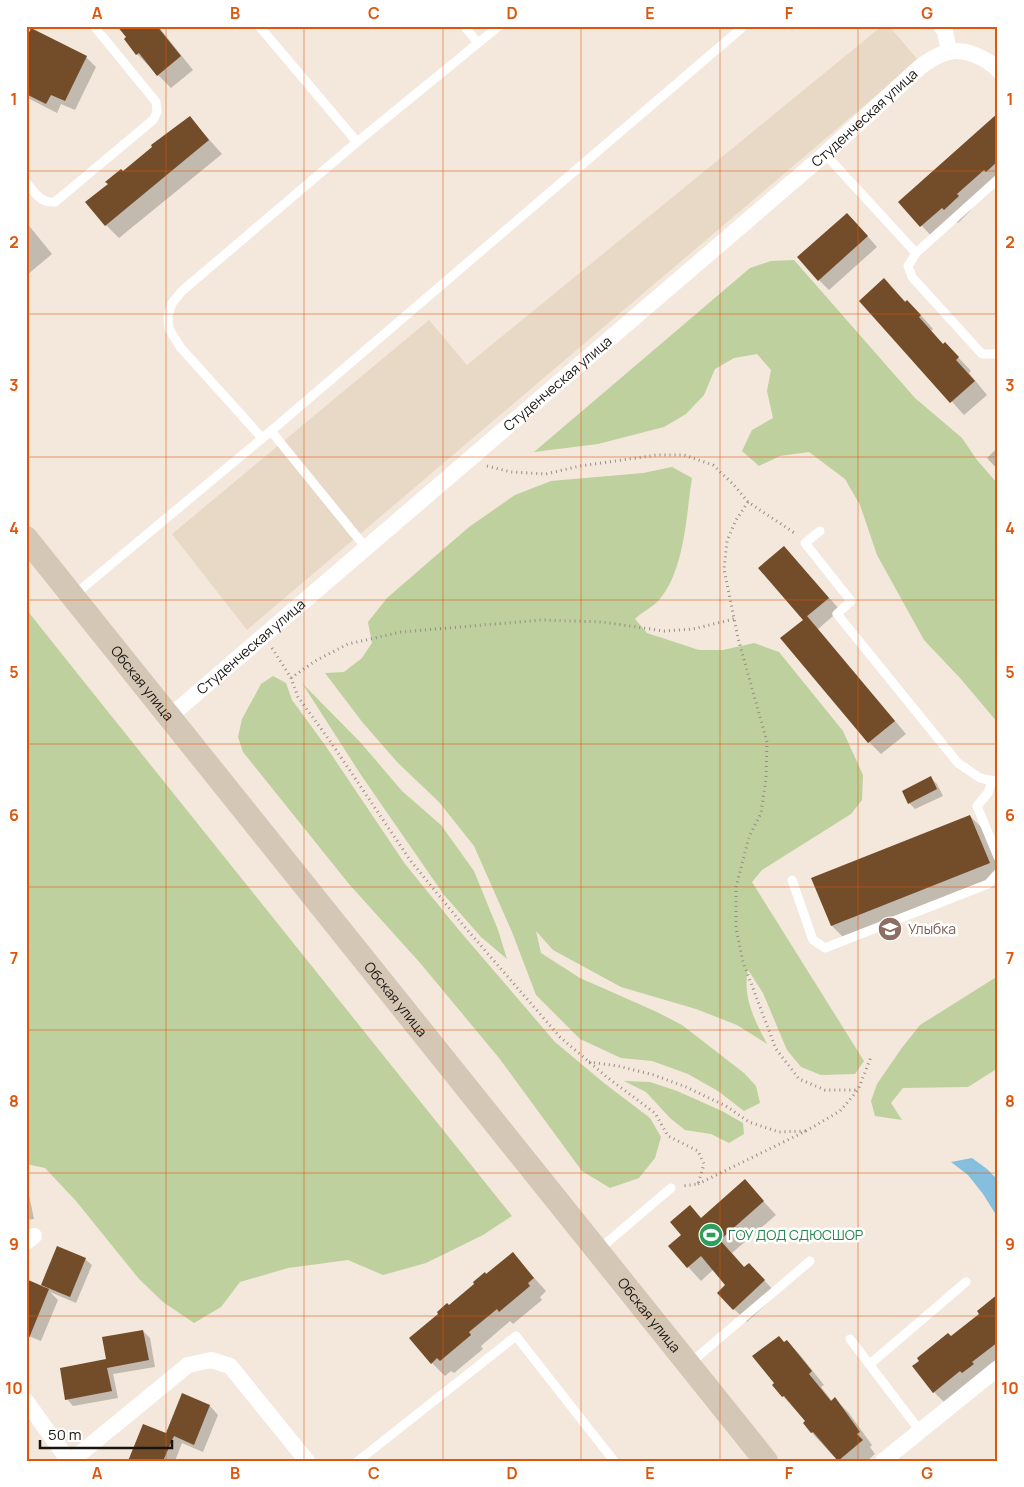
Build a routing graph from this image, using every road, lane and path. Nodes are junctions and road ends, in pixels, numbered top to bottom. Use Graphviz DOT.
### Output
graph roads {
  1 [pos="94,26"];
  2 [pos="260,26"];
  3 [pos="464,26"];
  4 [pos="499,26"];
  5 [pos="744,26"];
  6 [pos="941,26"];
  7 [pos="478,43"];
  8 [pos="949,52"];
  9 [pos="998,70"];
  10 [pos="357,142"];
  11 [pos="825,154"];
  12 [pos="998,179"];
  13 [pos="26,182"];
  14 [pos="916,252"];
  15 [pos="998,354"];
  16 [pos="270,431"];
  17 [pos="262,438"];
  18 [pos="467,461"];
  19 [pos="748,502"];
  20 [pos="820,531"];
  21 [pos="26,538"];
  22 [pos="805,543"];
  23 [pos="366,548"];
  24 [pos="72,596"];
  25 [pos="734,619"];
  26 [pos="264,635"];
  27 [pos="291,678"];
  28 [pos="169,717"];
  29 [pos="995,781"];
  30 [pos="998,856"];
  31 [pos="998,873"];
  32 [pos="792,880"];
  33 [pos="871,1057"];
  34 [pos="589,1062"];
  35 [pos="858,1090"];
  36 [pos="806,1131"];
  37 [pos="698,1184"];
  38 [pos="672,1188"];
  39 [pos="597,1252"];
  40 [pos="810,1261"];
  41 [pos="966,1282"];
  42 [pos="850,1339"];
  43 [pos="689,1364"];
  44 [pos="870,1364"];
  45 [pos="998,1368"];
  46 [pos="26,1401"];
  47 [pos="920,1431"];
  48 [pos="70,1461"];
  49 [pos="307,1461"];
  50 [pos="358,1461"];
  51 [pos="614,1461"];
  52 [pos="766,1461"];
  53 [pos="883,1461"];
  1 -- 13 [label="lane"];
  2 -- 10 [label="lane"];
  3 -- 7 [label="lane"];
  4 -- 7 [label="lane"];
  5 -- 16 [label="lane"];
  6 -- 8 [label="street"];
  7 -- 10 [label="lane"];
  8 -- 9 [label="street"];
  8 -- 11 [label="street, Студенческая улица"];
  10 -- 17 [label="lane"];
  11 -- 14 [label="lane"];
  11 -- 18 [label="street, Студенческая улица"];
  12 -- 14 [label="lane"];
  14 -- 15 [label="lane"];
  16 -- 17 [label="lane"];
  16 -- 23 [label="lane"];
  17 -- 24 [label="lane"];
  18 -- 19 [label="path"];
  18 -- 23 [label="street, Студенческая улица"];
  19 -- 22 [label="path"];
  19 -- 25 [label="path"];
  20 -- 22 [label="lane"];
  21 -- 24 [label="street, Обская улица"];
  22 -- 29 [label="lane"];
  23 -- 26 [label="street, Студенческая улица"];
  24 -- 28 [label="street, Обская улица"];
  25 -- 27 [label="path"];
  25 -- 35 [label="path"];
  26 -- 27 [label="path"];
  26 -- 28 [label="street, Студенческая улица"];
  27 -- 34 [label="path"];
  28 -- 39 [label="street, Обская улица"];
  29 -- 30 [label="lane"];
  31 -- 32 [label="lane"];
  33 -- 35 [label="path"];
  34 -- 36 [label="path"];
  34 -- 37 [label="path"];
  35 -- 36 [label="path"];
  36 -- 37 [label="path"];
  37 -- 38 [label="path"];
  38 -- 39 [label="lane"];
  39 -- 43 [label="street, Обская улица"];
  40 -- 43 [label="lane"];
  41 -- 44 [label="lane"];
  42 -- 44 [label="lane"];
  43 -- 52 [label="street, Обская улица"];
  44 -- 47 [label="lane"];
  45 -- 47 [label="street"];
  46 -- 48 [label="street"];
  47 -- 53 [label="street"];
  48 -- 49 [label="street"];
  50 -- 51 [label="lane"];
}
